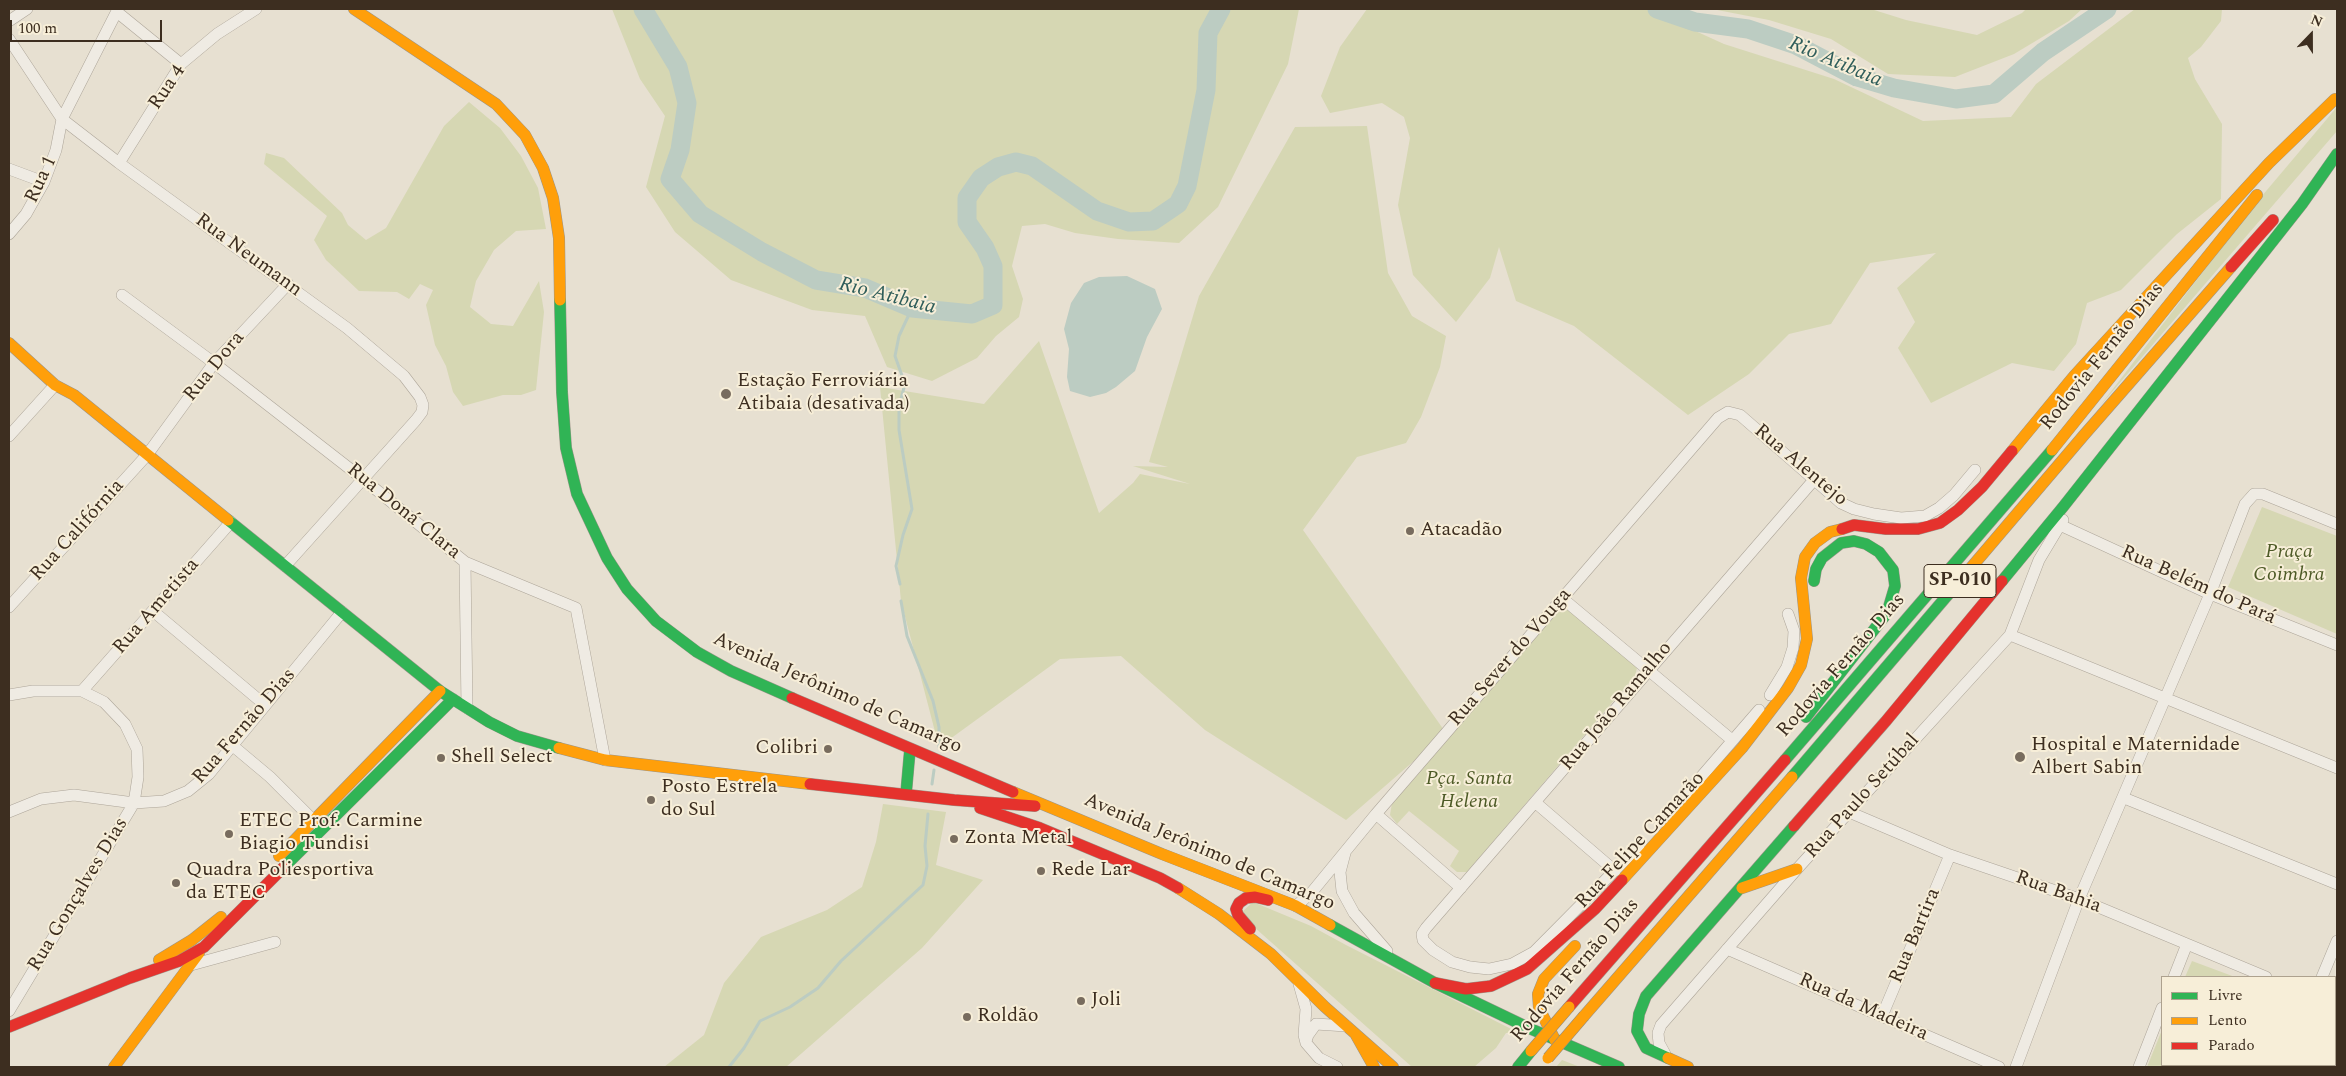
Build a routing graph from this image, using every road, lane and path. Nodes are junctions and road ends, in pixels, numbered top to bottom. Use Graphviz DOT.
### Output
graph roads {
  1 [pos="27,9"];
  2 [pos="256,9"];
  3 [pos="354,9"];
  4 [pos="118,10"];
  5 [pos="9,21"];
  6 [pos="9,39"];
  7 [pos="181,64"];
  8 [pos="2336,97"];
  9 [pos="62,119"];
  10 [pos="2337,147"];
  11 [pos="2337,154"];
  12 [pos="119,163"];
  13 [pos="9,169"];
  14 [pos="44,182"];
  15 [pos="9,234"];
  16 [pos="288,284"];
  17 [pos="122,295"];
  18 [pos="9,343"];
  19 [pos="214,363"];
  20 [pos="55,385"];
  21 [pos="1728,412"];
  22 [pos="2122,434"];
  23 [pos="9,436"];
  24 [pos="148,455"];
  25 [pos="1976,470"];
  26 [pos="363,479"];
  27 [pos="1813,481"];
  28 [pos="231,522"];
  29 [pos="2337,524"];
  30 [pos="2060,525"];
  31 [pos="465,562"];
  32 [pos="285,566"];
  33 [pos="2210,594"];
  34 [pos="1562,598"];
  35 [pos="9,607"];
  36 [pos="153,610"];
  37 [pos="342,612"];
  38 [pos="1788,614"];
  39 [pos="2010,635"];
  40 [pos="2337,645"];
  41 [pos="1648,670"];
  42 [pos="82,691"];
  43 [pos="440,691"];
  44 [pos="9,695"];
  45 [pos="453,699"];
  46 [pos="2165,699"];
  47 [pos="265,705"];
  48 [pos="467,708"];
  49 [pos="1732,740"];
  50 [pos="233,746"];
  51 [pos="910,749"];
  52 [pos="605,760"];
  53 [pos="2337,768"];
  54 [pos="1763,786"];
  55 [pos="906,794"];
  56 [pos="2124,798"];
  57 [pos="954,800"];
  58 [pos="134,803"];
  59 [pos="1536,803"];
  60 [pos="1052,807"];
  61 [pos="9,812"];
  62 [pos="1849,812"];
  63 [pos="1376,814"];
  64 [pos="317,824"];
  65 [pos="1082,846"];
  66 [pos="1346,849"];
  67 [pos="1162,854"];
  68 [pos="1950,855"];
  69 [pos="1797,869"];
  70 [pos="1614,871"];
  71 [pos="2337,884"];
  72 [pos="1461,888"];
  73 [pos="1739,889"];
  74 [pos="2079,899"];
  75 [pos="1618,902"];
  76 [pos="1293,905"];
  77 [pos="1422,934"];
  78 [pos="1585,936"];
  79 [pos="192,940"];
  80 [pos="2337,941"];
  81 [pos="275,942"];
  82 [pos="2187,944"];
  83 [pos="204,947"];
  84 [pos="1727,949"];
  85 [pos="1271,954"];
  86 [pos="179,961"];
  87 [pos="1398,963"];
  88 [pos="191,964"];
  89 [pos="149,971"];
  90 [pos="2174,976"];
  91 [pos="2264,976"];
  92 [pos="2322,976"];
  93 [pos="130,978"];
  94 [pos="1298,980"];
  95 [pos="1436,983"];
  96 [pos="169,991"];
  97 [pos="9,1011"];
  98 [pos="2161,1011"];
  99 [pos="1882,1016"];
  100 [pos="1346,1026"];
  101 [pos="9,1027"];
  102 [pos="1356,1035"];
  103 [pos="1555,1040"];
  104 [pos="1306,1043"];
  105 [pos="1668,1058"];
  106 [pos="1544,1063"];
  107 [pos="114,1067"];
  108 [pos="1337,1067"];
  109 [pos="1374,1067"];
  110 [pos="1393,1067"];
  111 [pos="1518,1067"];
  112 [pos="1619,1067"];
  113 [pos="1688,1067"];
  114 [pos="1999,1067"];
  115 [pos="2016,1067"];
  116 [pos="2139,1067"];
  1 -- 5 [label="street"];
  2 -- 7 [label="street, Rua 4"];
  3 -- 51 [label="main road, Avenida Jerônimo de Camargo"];
  4 -- 7 [label="street"];
  4 -- 9 [label="street, Rua 1"];
  6 -- 9 [label="street"];
  7 -- 12 [label="street, Rua 4"];
  8 -- 54 [label="main road, Rodovia Fernão Dias / SP-010"];
  8 -- 95 [label="main road"];
  9 -- 12 [label="street, Rua Neumann"];
  9 -- 14 [label="street, Rua 1"];
  10 -- 106 [label="main road, Rodovia Fernão Dias / SP-010, bridge"];
  11 -- 22 [label="main road"];
  12 -- 16 [label="street, Rua Neumann"];
  13 -- 14 [label="street"];
  14 -- 15 [label="street, Rua 1"];
  16 -- 19 [label="street, Rua Dora"];
  16 -- 26 [label="street, Rua Neumann"];
  17 -- 19 [label="street, Rua Doná Clara"];
  18 -- 20 [label="main road"];
  19 -- 24 [label="street, Rua Dora"];
  19 -- 26 [label="street, Rua Doná Clara"];
  20 -- 23 [label="street"];
  20 -- 24 [label="main road"];
  21 -- 27 [label="street, Rua Alentejo"];
  21 -- 34 [label="street, Rua Sever do Vouga"];
  22 -- 30 [label="street, Rua Paulo Setúbal"];
  22 -- 73 [label="main road"];
  24 -- 28 [label="main road"];
  24 -- 35 [label="street, Rua Califórnia"];
  25 -- 27 [label="street, Rua Alentejo"];
  26 -- 31 [label="street, Rua Doná Clara"];
  26 -- 32 [label="street"];
  27 -- 41 [label="street, Rua João Ramalho"];
  28 -- 32 [label="main road"];
  28 -- 36 [label="street, Rua Ametista"];
  29 -- 33 [label="street"];
  30 -- 33 [label="street, Rua Belém do Pará"];
  30 -- 39 [label="street, Rua Paulo Setúbal"];
  31 -- 48 [label="street"];
  31 -- 52 [label="street, Rua Doná Clara"];
  32 -- 37 [label="main road"];
  33 -- 40 [label="street, Rua Belém do Pará"];
  33 -- 46 [label="street"];
  34 -- 41 [label="street"];
  34 -- 63 [label="street, Rua Sever do Vouga"];
  36 -- 42 [label="street, Rua Ametista"];
  36 -- 47 [label="street"];
  37 -- 43 [label="main road"];
  37 -- 47 [label="street, Rua Fernão Dias"];
  38 -- 49 [label="street, Rua Felipe Camarão"];
  39 -- 46 [label="street"];
  39 -- 62 [label="street, Rua Paulo Setúbal"];
  41 -- 49 [label="street"];
  41 -- 59 [label="street, Rua João Ramalho"];
  42 -- 44 [label="street"];
  42 -- 58 [label="street"];
  43 -- 45 [label="main road"];
  43 -- 64 [label="main road"];
  45 -- 48 [label="main road"];
  45 -- 64 [label="main road"];
  46 -- 53 [label="street"];
  46 -- 56 [label="street"];
  47 -- 50 [label="street, Rua Fernão Dias"];
  48 -- 52 [label="main road"];
  49 -- 70 [label="street, Rua Felipe Camarão"];
  50 -- 58 [label="street, Rua Fernão Dias"];
  50 -- 64 [label="street"];
  51 -- 55 [label="main road"];
  51 -- 60 [label="main road, Avenida Jerônimo de Camargo"];
  52 -- 55 [label="main road"];
  54 -- 75 [label="main road"];
  54 -- 111 [label="main road, Rodovia Fernão Dias / SP-010, bridge"];
  55 -- 57 [label="main road"];
  56 -- 71 [label="street"];
  56 -- 74 [label="street"];
  57 -- 60 [label="main road"];
  57 -- 65 [label="main road"];
  58 -- 61 [label="street, Rua Fernão Dias"];
  58 -- 97 [label="street, Rua Gonçalves Dias"];
  59 -- 70 [label="street"];
  59 -- 72 [label="street, Rua João Ramalho"];
  60 -- 67 [label="main road, Avenida Jerônimo de Camargo"];
  62 -- 68 [label="street, Rua Bahia"];
  62 -- 69 [label="street, Rua Paulo Setúbal"];
  63 -- 66 [label="street, Rua Sever do Vouga"];
  63 -- 72 [label="street"];
  64 -- 79 [label="main road"];
  64 -- 83 [label="main road"];
  65 -- 67 [label="main road"];
  65 -- 85 [label="main road"];
  66 -- 76 [label="street, Rua Sever do Vouga"];
  66 -- 87 [label="street"];
  67 -- 76 [label="main road, Avenida Jerônimo de Camargo"];
  68 -- 74 [label="street, Rua Bahia"];
  68 -- 99 [label="street, Rua Bartira"];
  69 -- 73 [label="main road"];
  69 -- 84 [label="street, Rua Paulo Setúbal"];
  70 -- 77 [label="street, Rua Felipe Camarão"];
  72 -- 77 [label="street, Rua João Ramalho"];
  73 -- 105 [label="main road"];
  74 -- 82 [label="street, Rua Bahia"];
  74 -- 115 [label="street"];
  76 -- 85 [label="main road"];
  76 -- 87 [label="main road, Avenida Jerônimo de Camargo"];
  78 -- 103 [label="main road"];
  79 -- 86 [label="main road"];
  79 -- 93 [label="main road"];
  80 -- 92 [label="street"];
  81 -- 88 [label="street"];
  82 -- 90 [label="street"];
  82 -- 91 [label="street, Rua Bahia"];
  83 -- 86 [label="main road"];
  83 -- 88 [label="main road"];
  84 -- 99 [label="street, Rua da Madeira"];
  84 -- 105 [label="street, Rua Paulo Setúbal"];
  85 -- 94 [label="main road"];
  86 -- 89 [label="main road"];
  86 -- 96 [label="main road"];
  87 -- 95 [label="main road, Avenida Jerônimo de Camargo"];
  88 -- 96 [label="main road"];
  89 -- 93 [label="main road"];
  89 -- 96 [label="main road"];
  93 -- 101 [label="main road"];
  94 -- 100 [label="main road"];
  94 -- 104 [label="street"];
  95 -- 103 [label="main road, Avenida Jerônimo de Camargo"];
  96 -- 107 [label="main road"];
  98 -- 116 [label="street"];
  99 -- 114 [label="street, Rua da Madeira"];
  100 -- 102 [label="main road"];
  100 -- 104 [label="street"];
  102 -- 109 [label="main road"];
  102 -- 110 [label="main road"];
  103 -- 112 [label="main road, Avenida Jerônimo de Camargo"];
  104 -- 108 [label="street"];
  105 -- 113 [label="main road"];
}
